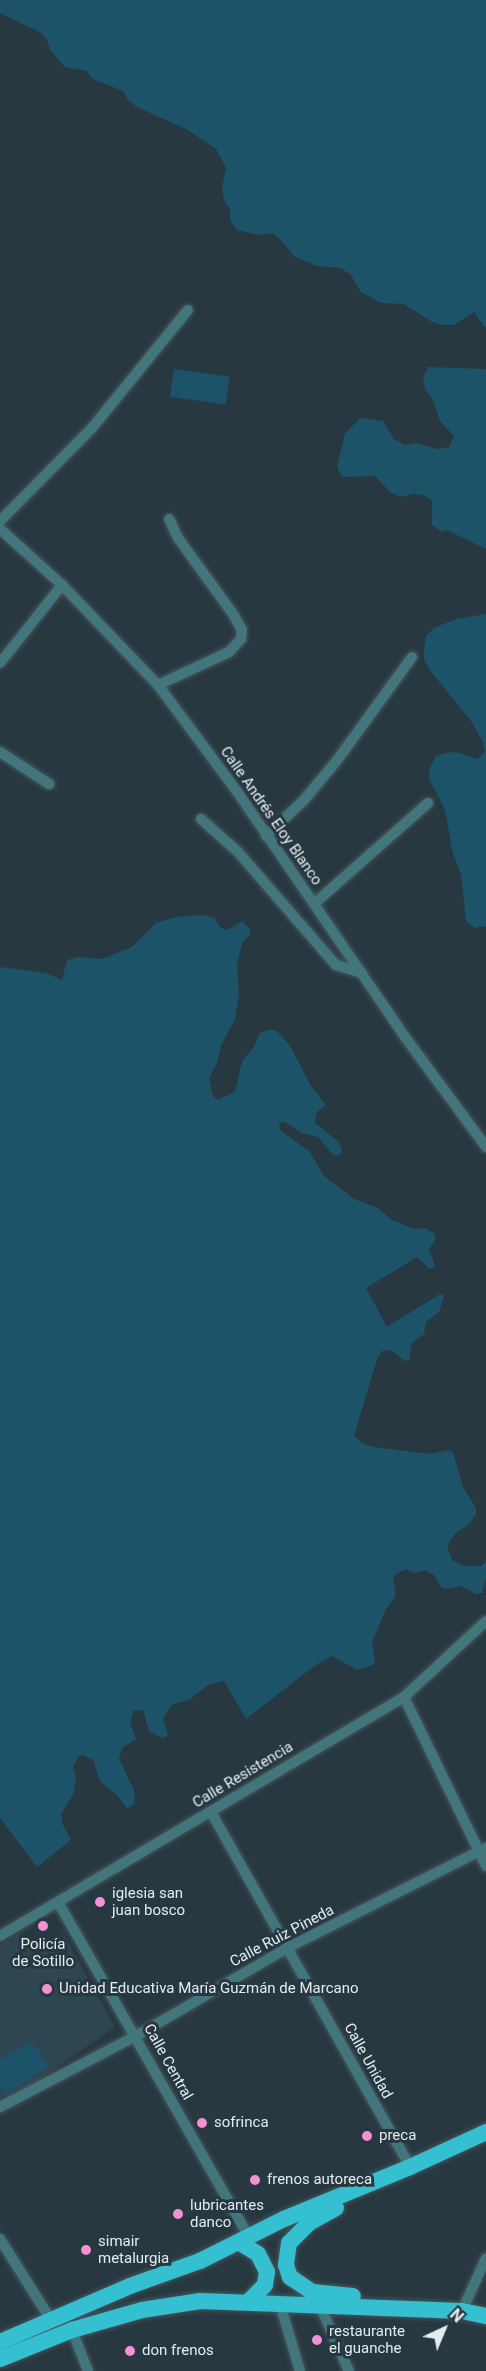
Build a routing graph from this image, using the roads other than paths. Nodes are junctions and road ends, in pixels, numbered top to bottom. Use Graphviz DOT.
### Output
graph roads {
  1 [pos="188,310"];
  2 [pos="169,519"];
  3 [pos="0,521"];
  4 [pos="0,529"];
  5 [pos="62,585"];
  6 [pos="412,657"];
  7 [pos="0,663"];
  8 [pos="158,685"];
  9 [pos="0,752"];
  10 [pos="50,784"];
  11 [pos="428,803"];
  12 [pos="201,819"];
  13 [pos="266,836"];
  14 [pos="315,903"];
  15 [pos="362,973"];
  16 [pos="486,1147"];
  17 [pos="486,1621"];
  18 [pos="404,1697"];
  19 [pos="211,1812"];
  20 [pos="483,1850"];
  21 [pos="486,1866"];
  22 [pos="58,1902"];
  23 [pos="0,1936"];
  24 [pos="287,1948"];
  25 [pos="136,2036"];
  26 [pos="0,2107"];
  27 [pos="486,2132"];
  28 [pos="410,2168"];
  29 [pos="0,2239"];
  30 [pos="245,2240"];
  31 [pos="486,2258"];
  32 [pos="248,2302"];
  33 [pos="280,2304"];
  34 [pos="320,2306"];
  35 [pos="389,2308"];
  36 [pos="462,2312"];
  37 [pos="486,2316"];
  38 [pos="51,2320"];
  39 [pos="72,2330"];
  40 [pos="0,2342"];
  41 [pos="0,2359"];
  42 [pos="88,2371"];
  43 [pos="300,2371"];
  44 [pos="349,2371"];
  1 -- 3 [label="street"];
  2 -- 8 [label="street"];
  4 -- 5 [label="street, Calle Andrés Eloy Blanco"];
  5 -- 7 [label="street"];
  5 -- 8 [label="street, Calle Andrés Eloy Blanco"];
  6 -- 13 [label="street"];
  8 -- 13 [label="street, Calle Andrés Eloy Blanco"];
  9 -- 10 [label="street"];
  11 -- 14 [label="street"];
  12 -- 15 [label="street"];
  13 -- 14 [label="street, Calle Andrés Eloy Blanco"];
  14 -- 15 [label="street, Calle Andrés Eloy Blanco"];
  15 -- 16 [label="street, Calle Andrés Eloy Blanco"];
  17 -- 18 [label="street, Calle Resistencia"];
  18 -- 19 [label="street, Calle Resistencia"];
  18 -- 20 [label="street"];
  19 -- 22 [label="street, Calle Resistencia"];
  19 -- 24 [label="street, Calle Unidad"];
  20 -- 21 [label="street"];
  20 -- 24 [label="street, Calle Ruiz Pineda"];
  22 -- 23 [label="street, Calle Resistencia"];
  22 -- 25 [label="street, Calle Central"];
  24 -- 25 [label="street, Calle Ruiz Pineda"];
  24 -- 28 [label="street, Calle Unidad"];
  25 -- 26 [label="street, Calle Ruiz Pineda"];
  25 -- 30 [label="street, Calle Central"];
  27 -- 28 [label="highway"];
  28 -- 30 [label="highway"];
  28 -- 35 [label="highway"];
  29 -- 38 [label="street"];
  30 -- 32 [label="highway"];
  30 -- 38 [label="highway"];
  31 -- 36 [label="street"];
  32 -- 33 [label="highway"];
  32 -- 39 [label="highway"];
  33 -- 34 [label="highway"];
  33 -- 43 [label="street"];
  34 -- 35 [label="highway"];
  34 -- 44 [label="street"];
  35 -- 36 [label="highway"];
  36 -- 37 [label="highway"];
  38 -- 40 [label="highway"];
  39 -- 41 [label="highway"];
  39 -- 42 [label="street"];
}
